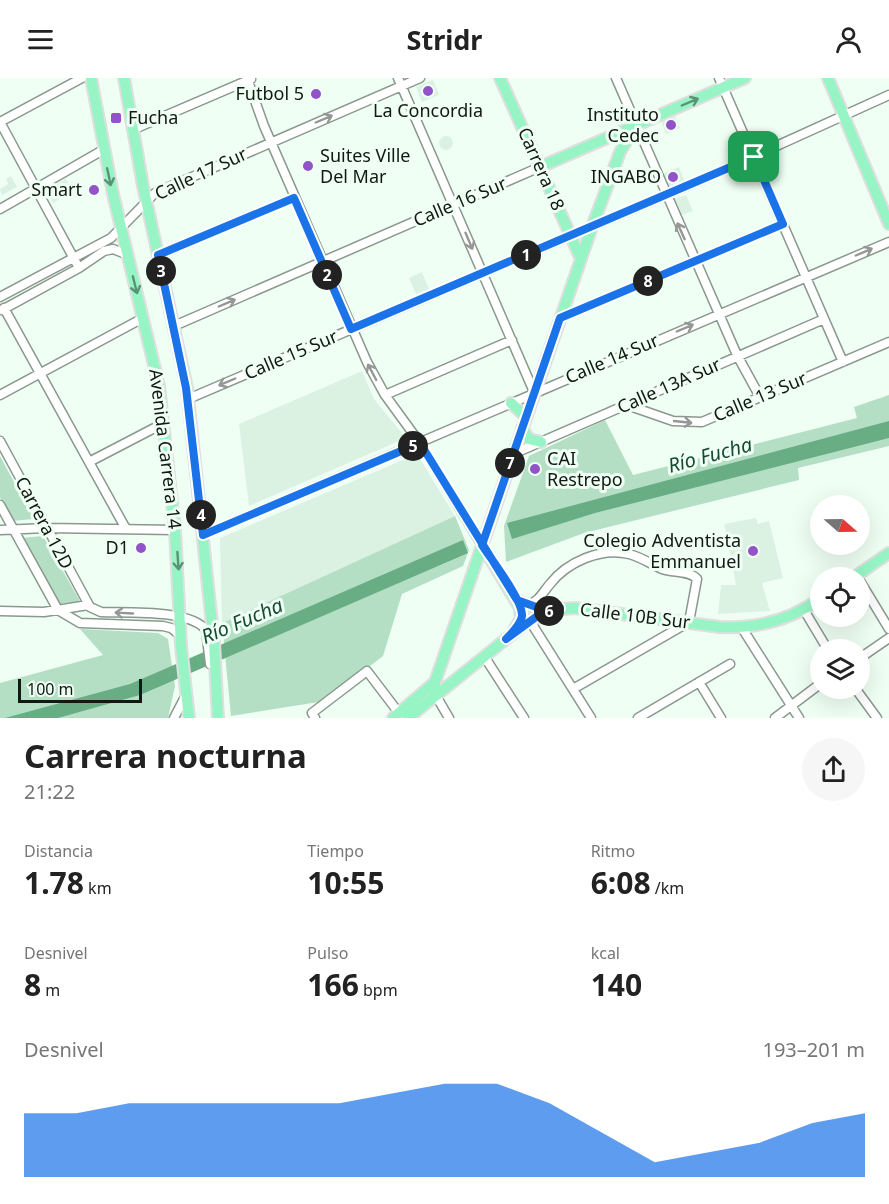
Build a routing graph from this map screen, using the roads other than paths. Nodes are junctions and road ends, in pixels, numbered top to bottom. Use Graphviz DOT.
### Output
graph roads {
  1 [pos="82,78"];
  2 [pos="91,78"];
  3 [pos="124,78"];
  4 [pos="420,78"];
  5 [pos="500,78"];
  6 [pos="616,78"];
  7 [pos="746,78"];
  8 [pos="828,78"];
  9 [pos="249,79"];
  10 [pos="400,82"];
  11 [pos="721,83"];
  12 [pos="889,95"];
  13 [pos="844,116"];
  14 [pos="0,122"];
  15 [pos="636,125"];
  16 [pos="132,130"];
  17 [pos="271,142"];
  18 [pos="104,150"];
  19 [pos="754,157"];
  20 [pos="540,167"];
  21 [pos="37,189"];
  22 [pos="665,195"];
  23 [pos="294,198"];
  24 [pos="146,201"];
  25 [pos="453,205"];
  26 [pos="0,209"];
  27 [pos="783,224"];
  28 [pos="889,224"];
  29 [pos="592,227"];
  30 [pos="121,229"];
  31 [pos="570,236"];
  32 [pos="889,242"];
  33 [pos="128,255"];
  34 [pos="158,255"];
  35 [pos="73,258"];
  36 [pos="581,260"];
  37 [pos="694,261"];
  38 [pos="322,262"];
  39 [pos="78,268"];
  40 [pos="483,273"];
  41 [pos="806,277"];
  42 [pos="0,297"];
  43 [pos="2,310"];
  44 [pos="718,314"];
  45 [pos="143,318"];
  46 [pos="560,318"];
  47 [pos="824,319"];
  48 [pos="174,326"];
  49 [pos="351,329"];
  50 [pos="512,340"];
  51 [pos="889,342"];
  52 [pos="737,355"];
  53 [pos="843,362"];
  54 [pos="40,373"];
  55 [pos="534,392"];
  56 [pos="0,395"];
  57 [pos="385,395"];
  58 [pos="760,397"];
  59 [pos="188,399"];
  60 [pos="511,403"];
  61 [pos="627,405"];
  62 [pos="164,423"];
  63 [pos="524,423"];
  64 [pos="0,441"];
  65 [pos="541,442"];
  66 [pos="420,443"];
  67 [pos="513,454"];
  68 [pos="89,462"];
  69 [pos="0,505"];
  70 [pos="47,528"];
  71 [pos="126,529"];
  72 [pos="0,530"];
  73 [pos="14,530"];
  74 [pos="175,530"];
  75 [pos="203,535"];
  76 [pos="482,545"];
  77 [pos="889,553"];
  78 [pos="870,567"];
  79 [pos="544,591"];
  80 [pos="870,600"];
  81 [pos="522,603"];
  82 [pos="88,604"];
  83 [pos="810,606"];
  84 [pos="557,608"];
  85 [pos="58,610"];
  86 [pos="804,610"];
  87 [pos="0,611"];
  88 [pos="180,616"];
  89 [pos="530,621"];
  90 [pos="689,622"];
  91 [pos="742,628"];
  92 [pos="889,629"];
  93 [pos="181,636"];
  94 [pos="889,638"];
  95 [pos="506,639"];
  96 [pos="821,639"];
  97 [pos="211,643"];
  98 [pos="870,651"];
  99 [pos="484,656"];
  100 [pos="730,664"];
  101 [pos="435,682"];
  102 [pos="699,682"];
  103 [pos="185,689"];
  104 [pos="573,689"];
  105 [pos="810,692"];
  106 [pos="435,694"];
  107 [pos="863,699"];
  108 [pos="791,707"];
  109 [pos="314,716"];
  110 [pos="400,716"];
  111 [pos="174,718"];
  112 [pos="189,718"];
  113 [pos="218,718"];
  114 [pos="449,718"];
  115 [pos="524,718"];
  116 [pos="591,718"];
  117 [pos="639,718"];
  118 [pos="721,718"];
  119 [pos="775,718"];
  120 [pos="799,718"];
  121 [pos="877,718"];
  1 -- 14 [label="street"];
  2 -- 18 [label="main road, Avenida Carrera 14"];
  3 -- 16 [label="main road, Avenida Carrera 14"];
  4 -- 10 [label="street, Calle 17 Sur"];
  5 -- 20 [label="main road, Carrera 18"];
  6 -- 15 [label="street"];
  7 -- 11 [label="main road, Calle 16 Sur"];
  8 -- 13 [label="main road"];
  9 -- 16 [label="street"];
  9 -- 17 [label="street"];
  17 -- 10 [label="street, Calle 17 Sur, one-way"];
  10 -- 25 [label="street"];
  15 -- 11 [label="main road, Calle 16 Sur, one-way"];
  11 -- 19 [label="street"];
  12 -- 13 [label="street, Calle 15 Sur"];
  13 -- 19 [label="street, Calle 15 Sur"];
  13 -- 28 [label="main road"];
  14 -- 21 [label="street"];
  15 -- 20 [label="main road, Calle 16 Sur"];
  15 -- 22 [label="street"];
  15 -- 29 [label="main road"];
  16 -- 24 [label="main road, Avenida Carrera 14"];
  17 -- 23 [label="street"];
  17 -- 24 [label="street, Calle 17 Sur"];
  18 -- 21 [label="street"];
  18 -- 30 [label="main road, Avenida Carrera 14, one-way"];
  19 -- 22 [label="street, Calle 15 Sur"];
  19 -- 27 [label="street"];
  20 -- 25 [label="street, Calle 16 Sur"];
  20 -- 31 [label="main road, Carrera 18"];
  21 -- 26 [label="street"];
  21 -- 35 [label="street"];
  22 -- 29 [label="street, Calle 15 Sur"];
  37 -- 22 [label="street, one-way"];
  23 -- 34 [label="street"];
  23 -- 38 [label="street"];
  24 -- 30 [label="street, Calle 17 Sur"];
  24 -- 34 [label="main road, Avenida Carrera 14"];
  25 -- 38 [label="street, Calle 16 Sur"];
  25 -- 40 [label="street, one-way"];
  27 -- 37 [label="street"];
  27 -- 41 [label="street"];
  29 -- 31 [label="street, Calle 15 Sur"];
  29 -- 36 [label="main road"];
  30 -- 33 [label="main road, Avenida Carrera 14"];
  30 -- 35 [label="street, Calle 17 Sur"];
  31 -- 36 [label="main road, Carrera 18"];
  31 -- 40 [label="street, Calle 15 Sur"];
  41 -- 32 [label="street, Calle 14 Sur, one-way"];
  33 -- 39 [label="street"];
  33 -- 45 [label="main road, Avenida Carrera 14, one-way"];
  34 -- 48 [label="main road, Avenida Carrera 14"];
  35 -- 39 [label="street"];
  35 -- 42 [label="street, Calle 17 Sur"];
  36 -- 46 [label="main road"];
  37 -- 44 [label="street"];
  37 -- 46 [label="street"];
  48 -- 38 [label="street, Calle 16 Sur, one-way"];
  38 -- 49 [label="street"];
  39 -- 43 [label="street"];
  40 -- 49 [label="street, Calle 15 Sur"];
  40 -- 50 [label="street"];
  41 -- 44 [label="street, Calle 14 Sur"];
  41 -- 47 [label="street"];
  43 -- 54 [label="street"];
  44 -- 52 [label="street"];
  55 -- 44 [label="street, Calle 14 Sur, one-way"];
  45 -- 54 [label="street"];
  45 -- 62 [label="main road, Avenida Carrera 14"];
  46 -- 55 [label="main road"];
  47 -- 52 [label="street, Calle 13A Sur"];
  47 -- 53 [label="street"];
  48 -- 59 [label="main road, Avenida Carrera 14"];
  57 -- 49 [label="street, one-way"];
  49 -- 59 [label="street, Calle 15 Sur, one-way"];
  50 -- 55 [label="street"];
  50 -- 57 [label="street"];
  51 -- 53 [label="street, Calle 13 Sur"];
  52 -- 58 [label="street"];
  52 -- 61 [label="street, Calle 13A Sur"];
  53 -- 58 [label="street, Calle 13 Sur"];
  54 -- 56 [label="street"];
  54 -- 68 [label="street"];
  55 -- 60 [label="street, Calle 14 Sur"];
  55 -- 63 [label="main road"];
  57 -- 66 [label="street"];
  61 -- 58 [label="street, Calle 13 Sur, one-way"];
  59 -- 75 [label="main road, Avenida Carrera 14"];
  60 -- 63 [label="main road"];
  60 -- 66 [label="street, Calle 14 Sur"];
  61 -- 65 [label="street, Calle 13A Sur"];
  62 -- 68 [label="street"];
  62 -- 74 [label="main road, Avenida Carrera 14"];
  63 -- 65 [label="main road"];
  63 -- 67 [label="main road"];
  64 -- 70 [label="street, Carrera 12D"];
  65 -- 67 [label="street, Calle 13A Sur"];
  66 -- 75 [label="street, Calle 14 Sur"];
  66 -- 76 [label="street"];
  67 -- 76 [label="main road"];
  68 -- 71 [label="street"];
  69 -- 73 [label="street, Carrera 12D"];
  70 -- 71 [label="street"];
  70 -- 73 [label="street"];
  70 -- 82 [label="street, Carrera 12D"];
  71 -- 74 [label="street"];
  72 -- 73 [label="street"];
  73 -- 85 [label="street, Carrera 12D"];
  74 -- 88 [label="main road, Avenida Carrera 14, one-way"];
  75 -- 97 [label="main road, Avenida Carrera 14"];
  76 -- 81 [label="main road"];
  76 -- 101 [label="main road"];
  77 -- 78 [label="main road"];
  79 -- 81 [label="street"];
  79 -- 84 [label="street"];
  79 -- 90 [label="street"];
  80 -- 92 [label="street"];
  81 -- 84 [label="main road"];
  81 -- 95 [label="main road"];
  82 -- 85 [label="street"];
  88 -- 82 [label="street, one-way"];
  83 -- 86 [label="main road, Calle 10B Sur"];
  84 -- 89 [label="main road, Calle 10B Sur"];
  84 -- 90 [label="main road, Calle 10B Sur"];
  85 -- 87 [label="street"];
  85 -- 93 [label="street"];
  86 -- 91 [label="main road, Calle 10B Sur"];
  86 -- 96 [label="street"];
  88 -- 93 [label="main road, Avenida Carrera 14"];
  88 -- 97 [label="street"];
  89 -- 95 [label="main road, Calle 10B Sur"];
  89 -- 104 [label="street"];
  90 -- 91 [label="main road, Calle 10B Sur"];
  90 -- 104 [label="street"];
  91 -- 108 [label="street"];
  93 -- 103 [label="main road, Avenida Carrera 14"];
  94 -- 98 [label="street"];
  95 -- 99 [label="main road, Calle 10B Sur"];
  97 -- 113 [label="main road, Avenida Carrera 14"];
  99 -- 106 [label="main road, Calle 10B Sur"];
  99 -- 115 [label="street"];
  100 -- 102 [label="street"];
  101 -- 106 [label="main road"];
  101 -- 110 [label="main road"];
  102 -- 117 [label="street"];
  102 -- 118 [label="street"];
  103 -- 111 [label="street"];
  103 -- 112 [label="main road, Avenida Carrera 14"];
  104 -- 116 [label="street"];
  105 -- 108 [label="street"];
  106 -- 110 [label="main road, Calle 10B Sur"];
  106 -- 114 [label="street"];
  107 -- 121 [label="street"];
  108 -- 119 [label="street"];
  108 -- 120 [label="street"];
  109 -- 110 [label="street"];
}
